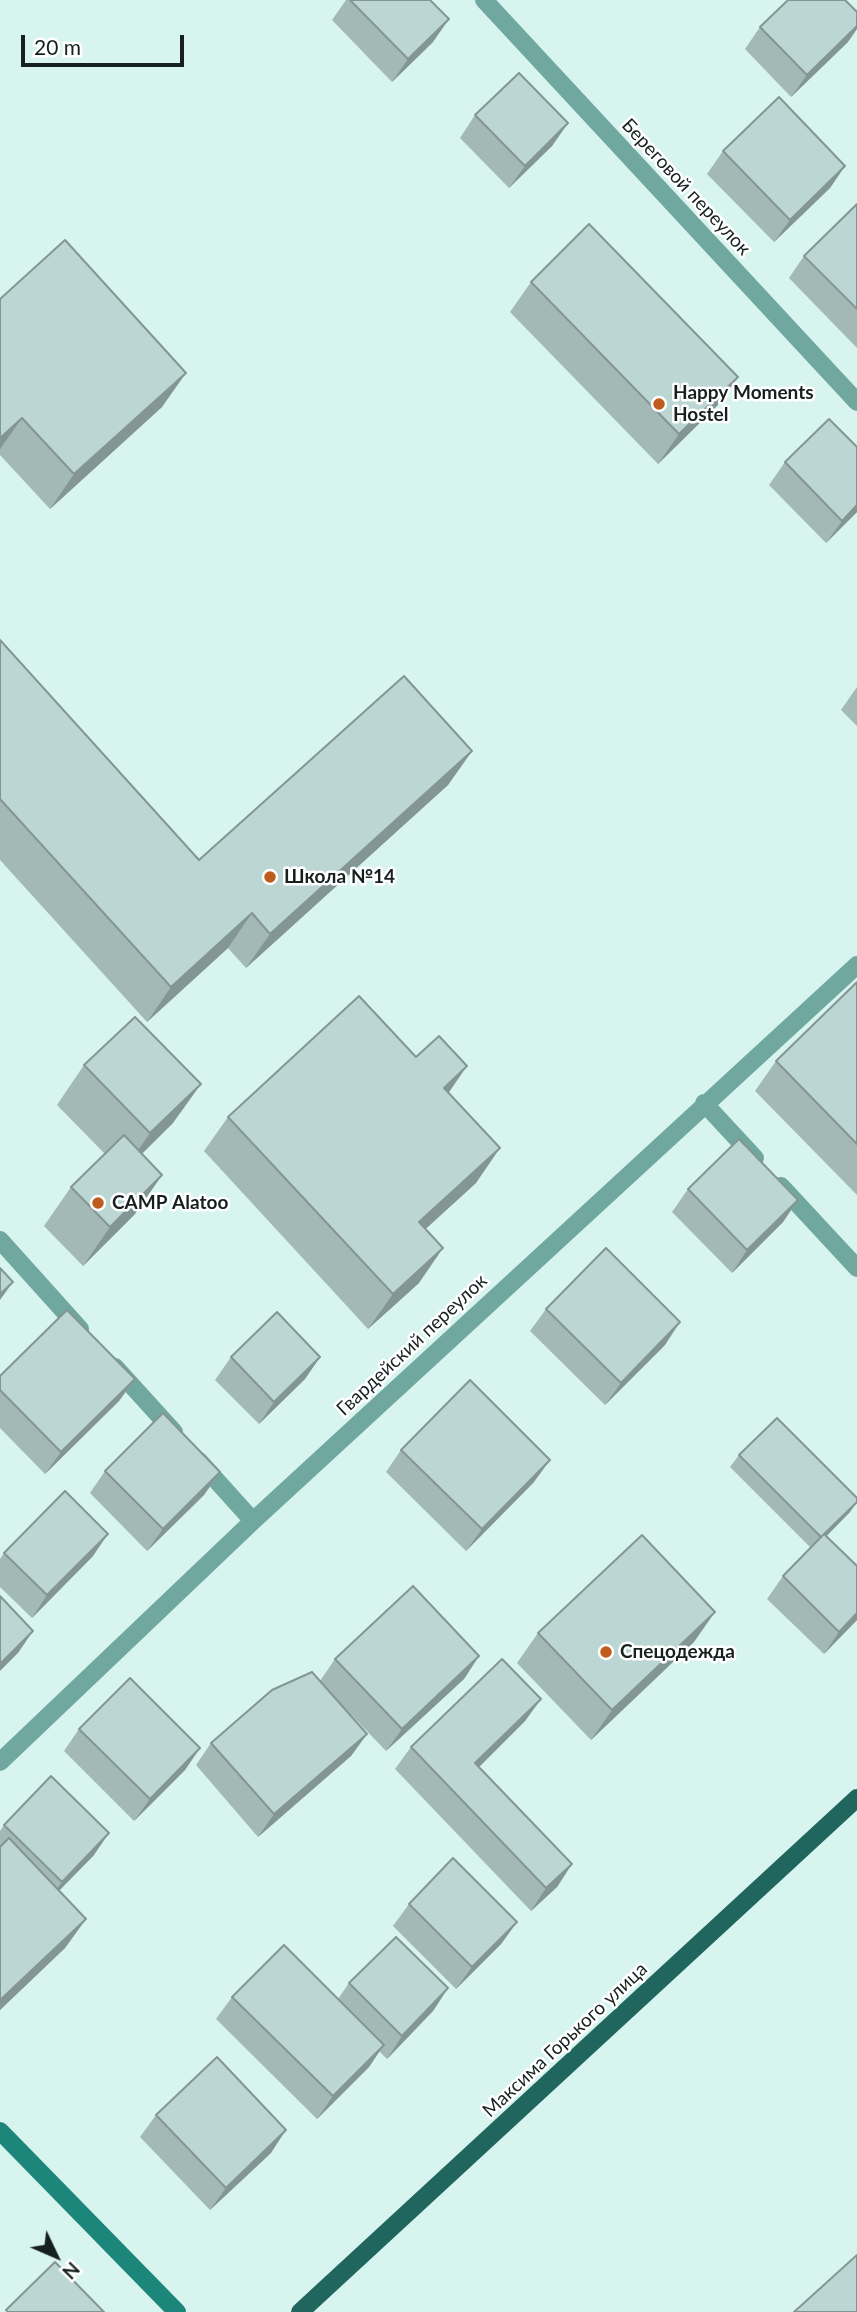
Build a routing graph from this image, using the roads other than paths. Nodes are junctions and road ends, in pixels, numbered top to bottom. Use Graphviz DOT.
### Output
graph roads {
  1 [pos="484,0"];
  2 [pos="857,402"];
  3 [pos="857,965"];
  4 [pos="704,1103"];
  5 [pos="0,1240"];
  6 [pos="857,1268"];
  7 [pos="253,1521"];
  8 [pos="0,1762"];
  9 [pos="857,1798"];
  10 [pos="0,2131"];
  11 [pos="177,2312"];
  12 [pos="300,2312"];
  1 -- 2 [label="street, Береговой переулок"];
  3 -- 4 [label="street, Гвардейский переулок"];
  4 -- 6 [label="street"];
  4 -- 7 [label="street, Гвардейский переулок"];
  5 -- 7 [label="street"];
  7 -- 8 [label="street, Гвардейский переулок"];
  9 -- 12 [label="main road, Максима Горького улица"];
  10 -- 11 [label="main road"];
}
